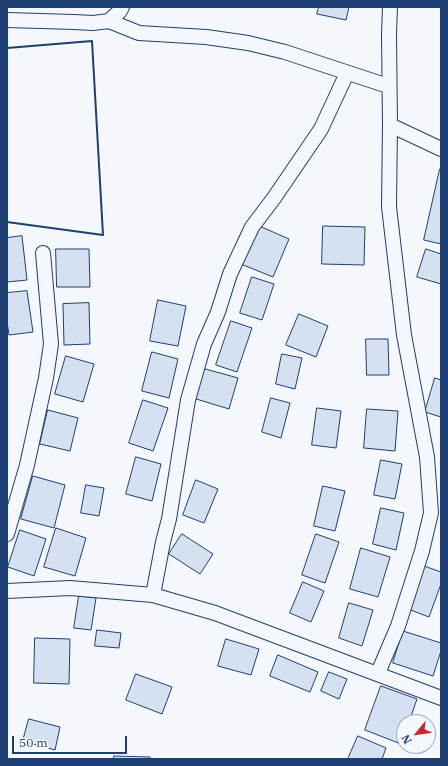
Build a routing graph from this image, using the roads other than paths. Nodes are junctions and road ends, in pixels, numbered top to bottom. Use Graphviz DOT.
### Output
graph roads {
  1 [pos="122,7"];
  2 [pos="390,7"];
  3 [pos="7,20"];
  4 [pos="109,20"];
  5 [pos="347,73"];
  6 [pos="388,86"];
  7 [pos="390,125"];
  8 [pos="441,149"];
  9 [pos="43,253"];
  10 [pos="436,514"];
  11 [pos="7,534"];
  12 [pos="7,591"];
  13 [pos="153,595"];
  14 [pos="378,673"];
  15 [pos="441,698"];
  1 -- 4 [label="street"];
  2 -- 6 [label="street"];
  3 -- 4 [label="street"];
  4 -- 5 [label="street"];
  5 -- 6 [label="street"];
  5 -- 13 [label="street"];
  6 -- 7 [label="street"];
  7 -- 8 [label="street"];
  7 -- 10 [label="street"];
  9 -- 11 [label="street"];
  10 -- 14 [label="street"];
  12 -- 13 [label="street"];
  13 -- 14 [label="street"];
  14 -- 15 [label="street"];
}
